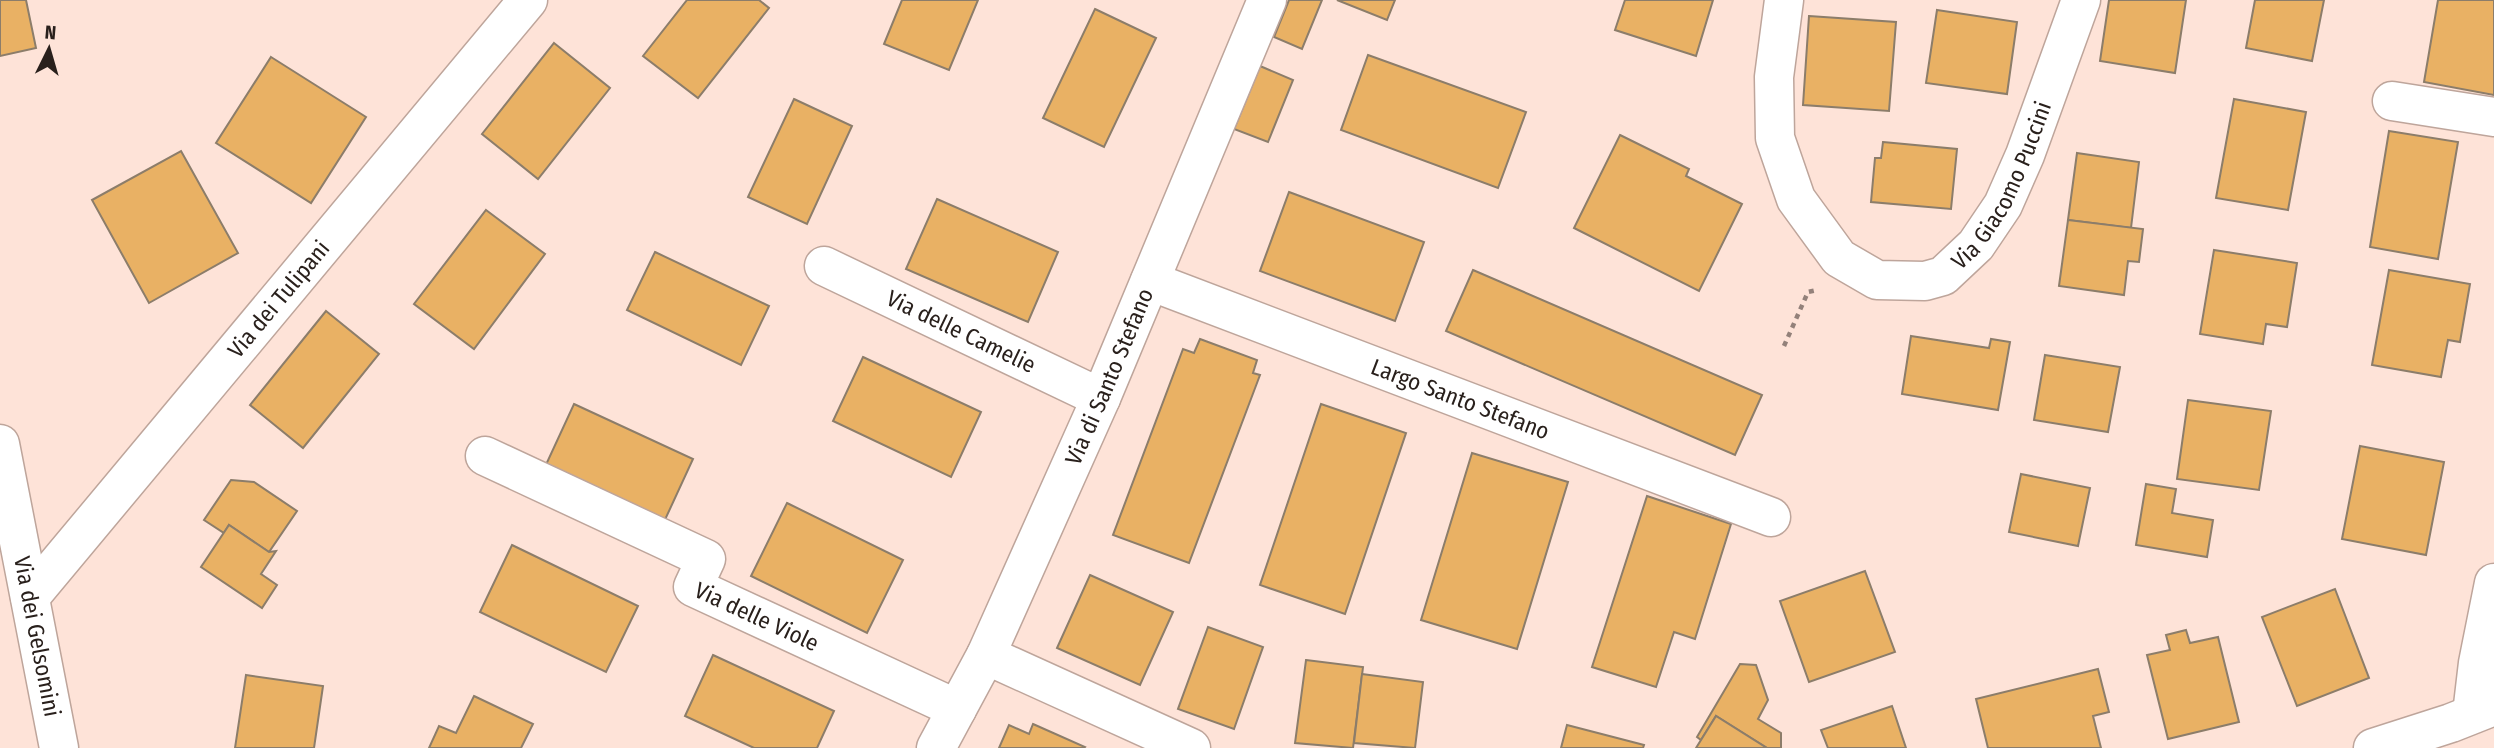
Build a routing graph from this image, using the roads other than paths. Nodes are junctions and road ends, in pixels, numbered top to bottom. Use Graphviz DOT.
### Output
graph roads {
  1 [pos="528,0"];
  2 [pos="1268,0"];
  3 [pos="1784,0"];
  4 [pos="2081,0"];
  5 [pos="2392,101"];
  6 [pos="2494,117"];
  7 [pos="824,266"];
  8 [pos="1150,281"];
  9 [pos="1101,398"];
  10 [pos="0,444"];
  11 [pos="485,456"];
  12 [pos="1771,517"];
  13 [pos="2494,583"];
  14 [pos="30,597"];
  15 [pos="986,654"];
  16 [pos="957,709"];
  17 [pos="2483,710"];
  18 [pos="59,748"];
  19 [pos="936,748"];
  20 [pos="1191,748"];
  21 [pos="2373,748"];
  1 -- 14 [label="street, Via dei Tulipani"];
  2 -- 8 [label="street, Via di Santo Stefano"];
  3 -- 4 [label="street, Via Giacomo Puccini"];
  5 -- 6 [label="street"];
  7 -- 9 [label="street, Via delle Camelie"];
  8 -- 9 [label="street, Via di Santo Stefano"];
  8 -- 12 [label="street, Largo Santo Stefano"];
  9 -- 15 [label="street, Via di Santo Stefano"];
  10 -- 14 [label="street, Via dei Gelsomini"];
  11 -- 16 [label="street, Via delle Viole"];
  13 -- 17 [label="street"];
  14 -- 18 [label="street, Via dei Gelsomini"];
  15 -- 16 [label="street, Via di Santo Stefano"];
  15 -- 20 [label="street"];
  16 -- 19 [label="street, Via di Santo Stefano"];
  17 -- 21 [label="street"];
}
